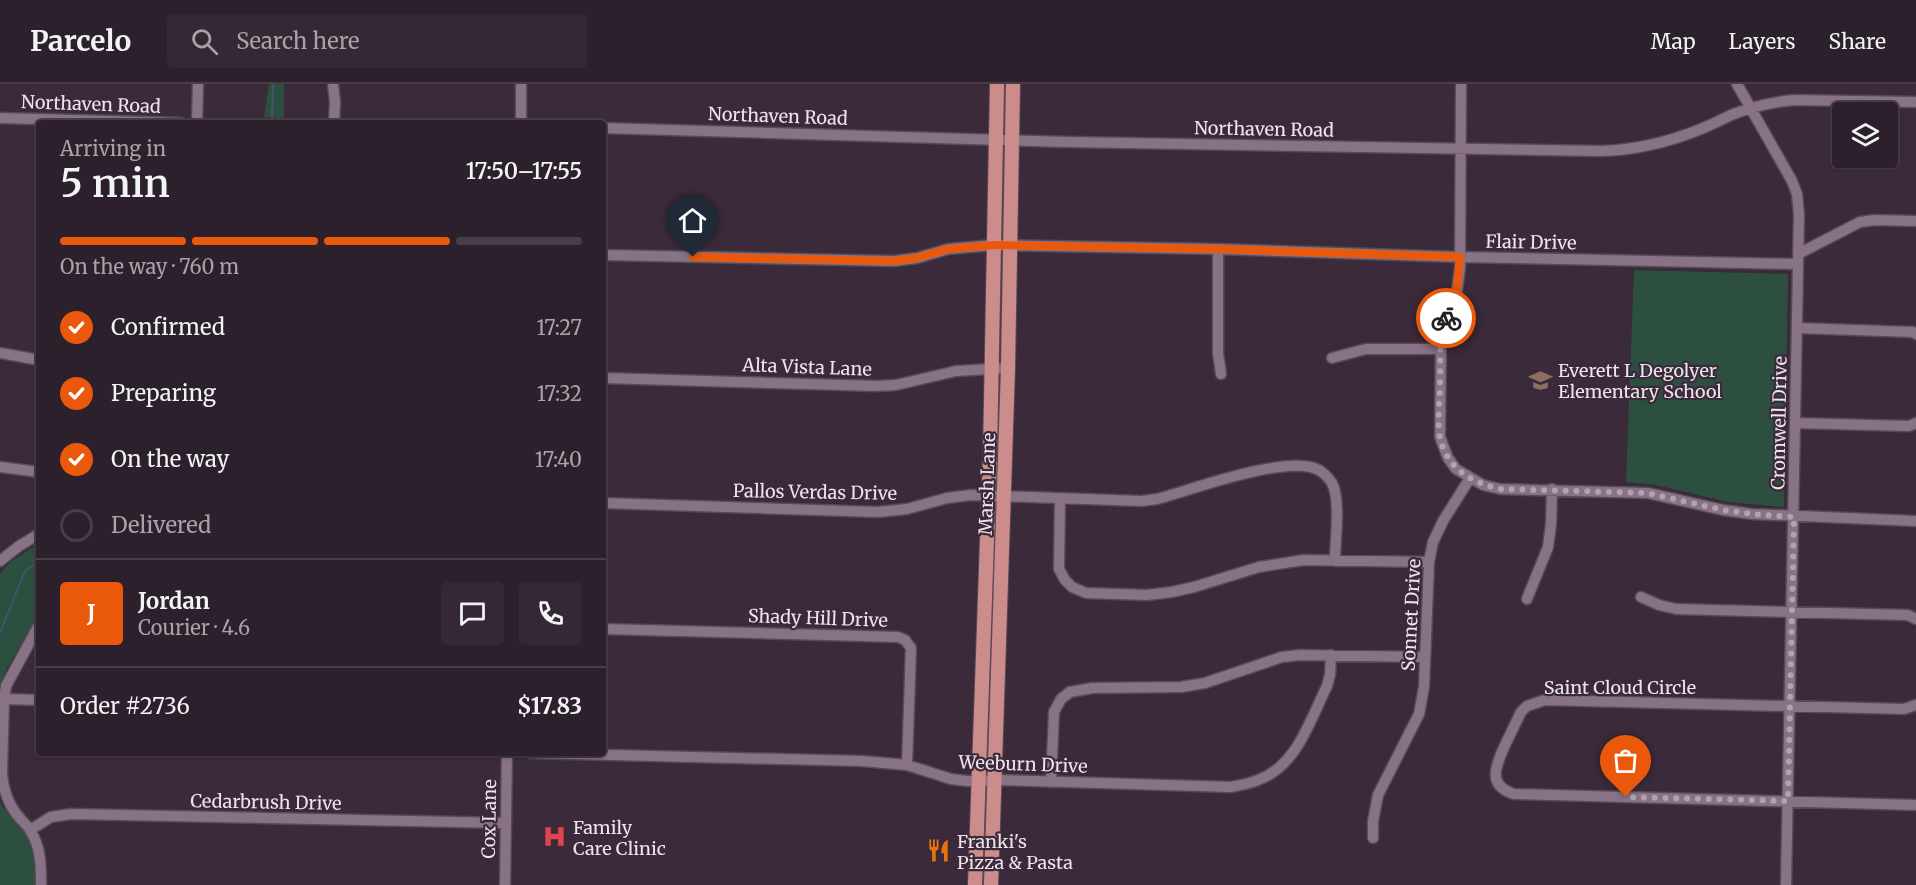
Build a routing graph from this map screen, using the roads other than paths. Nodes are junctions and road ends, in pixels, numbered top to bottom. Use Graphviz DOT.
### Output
graph roads {
  1 [pos="198,84"];
  2 [pos="333,84"];
  3 [pos="521,84"];
  4 [pos="997,84"];
  5 [pos="1013,84"];
  6 [pos="1461,84"];
  7 [pos="1737,84"];
  8 [pos="1916,102"];
  9 [pos="1752,108"];
  10 [pos="0,118"];
  11 [pos="72,120"];
  12 [pos="197,120"];
  13 [pos="334,120"];
  14 [pos="521,120"];
  15 [pos="606,128"];
  16 [pos="996,140"];
  17 [pos="1012,140"];
  18 [pos="1460,149"];
  19 [pos="1916,221"];
  20 [pos="994,245"];
  21 [pos="1011,246"];
  22 [pos="1218,249"];
  23 [pos="606,255"];
  24 [pos="1460,257"];
  25 [pos="1798,259"];
  26 [pos="1797,328"];
  27 [pos="1916,334"];
  28 [pos="1440,350"];
  29 [pos="0,353"];
  30 [pos="1332,358"];
  31 [pos="36,359"];
  32 [pos="1008,368"];
  33 [pos="992,369"];
  34 [pos="1221,374"];
  35 [pos="606,378"];
  36 [pos="1795,423"];
  37 [pos="1916,423"];
  38 [pos="0,467"];
  39 [pos="36,472"];
  40 [pos="1470,478"];
  41 [pos="1552,489"];
  42 [pos="989,496"];
  43 [pos="1004,497"];
  44 [pos="1060,499"];
  45 [pos="606,503"];
  46 [pos="1794,517"];
  47 [pos="1916,520"];
  48 [pos="36,536"];
  49 [pos="0,561"];
  50 [pos="1335,561"];
  51 [pos="1429,562"];
  52 [pos="1641,597"];
  53 [pos="1527,599"];
  54 [pos="1792,612"];
  55 [pos="1916,619"];
  56 [pos="606,629"];
  57 [pos="36,630"];
  58 [pos="1331,655"];
  59 [pos="1425,657"];
  60 [pos="3,699"];
  61 [pos="36,700"];
  62 [pos="1790,705"];
  63 [pos="1916,705"];
  64 [pos="606,755"];
  65 [pos="507,756"];
  66 [pos="907,765"];
  67 [pos="995,781"];
  68 [pos="979,782"];
  69 [pos="1051,782"];
  70 [pos="1788,801"];
  71 [pos="1916,805"];
  72 [pos="505,824"];
  73 [pos="30,830"];
  74 [pos="1373,838"];
  75 [pos="41,885"];
  76 [pos="505,885"];
  77 [pos="975,885"];
  78 [pos="991,885"];
  79 [pos="1786,885"];
  1 -- 12 [label="street"];
  2 -- 13 [label="street"];
  3 -- 14 [label="street"];
  4 -- 16 [label="main road, Marsh Lane"];
  5 -- 17 [label="main road, Marsh Lane"];
  6 -- 18 [label="street"];
  7 -- 9 [label="street, Cromwell Drive"];
  8 -- 9 [label="street, Northaven Road"];
  9 -- 18 [label="street, Northaven Road"];
  9 -- 25 [label="street, Cromwell Drive"];
  10 -- 11 [label="street, Northaven Road"];
  15 -- 16 [label="street, Northaven Road"];
  16 -- 17 [label="street, Northaven Road"];
  16 -- 20 [label="main road, Marsh Lane"];
  17 -- 18 [label="street, Northaven Road"];
  17 -- 21 [label="main road, Marsh Lane"];
  18 -- 24 [label="street"];
  19 -- 25 [label="street"];
  20 -- 21 [label="street, Flair Drive"];
  20 -- 23 [label="street, Flair Drive"];
  20 -- 33 [label="main road, Marsh Lane"];
  21 -- 22 [label="street, Flair Drive"];
  21 -- 32 [label="main road, Marsh Lane"];
  22 -- 24 [label="street, Flair Drive"];
  22 -- 34 [label="street"];
  24 -- 25 [label="street, Flair Drive"];
  24 -- 28 [label="street"];
  25 -- 26 [label="street, Cromwell Drive"];
  26 -- 27 [label="street"];
  26 -- 36 [label="street, Cromwell Drive"];
  28 -- 30 [label="street"];
  28 -- 40 [label="street"];
  29 -- 31 [label="street"];
  32 -- 33 [label="street, Alta Vista Lane"];
  32 -- 43 [label="main road, Marsh Lane"];
  33 -- 35 [label="street, Alta Vista Lane"];
  33 -- 42 [label="main road, Marsh Lane"];
  36 -- 37 [label="street"];
  36 -- 46 [label="street, Cromwell Drive"];
  38 -- 39 [label="street"];
  40 -- 41 [label="street"];
  40 -- 51 [label="street, Sonnet Drive"];
  41 -- 46 [label="street"];
  41 -- 53 [label="street"];
  42 -- 43 [label="street, Pallos Verdas Drive"];
  42 -- 45 [label="street, Pallos Verdas Drive"];
  42 -- 68 [label="main road, Marsh Lane"];
  43 -- 44 [label="street, Pallos Verdas Drive"];
  43 -- 67 [label="main road, Marsh Lane"];
  44 -- 50 [label="street, Pallos Verdas Drive"];
  44 -- 50 [label="street"];
  46 -- 47 [label="street"];
  46 -- 54 [label="street, Cromwell Drive"];
  48 -- 49 [label="street"];
  50 -- 51 [label="street"];
  51 -- 59 [label="street, Sonnet Drive"];
  52 -- 54 [label="street"];
  54 -- 55 [label="street"];
  54 -- 62 [label="street, Cromwell Drive"];
  56 -- 66 [label="street, Shady Hill Drive"];
  57 -- 60 [label="street"];
  58 -- 59 [label="street"];
  58 -- 69 [label="street, Weeburn Drive"];
  58 -- 69 [label="street"];
  59 -- 74 [label="street, Sonnet Drive"];
  60 -- 61 [label="street"];
  60 -- 73 [label="street"];
  62 -- 63 [label="street, Saint Cloud Circle"];
  62 -- 70 [label="street, Cromwell Drive"];
  62 -- 70 [label="street, Saint Cloud Circle"];
  64 -- 66 [label="street, Weeburn Drive"];
  65 -- 72 [label="street, Cox Lane"];
  66 -- 68 [label="street, Weeburn Drive"];
  67 -- 68 [label="street, Weeburn Drive"];
  67 -- 69 [label="street, Weeburn Drive"];
  67 -- 78 [label="main road, Marsh Lane"];
  68 -- 77 [label="main road, Marsh Lane"];
  70 -- 71 [label="street, Saint Cloud Circle"];
  70 -- 79 [label="street, Cromwell Drive"];
  72 -- 73 [label="street, Cedarbrush Drive"];
  72 -- 76 [label="street, Cox Lane"];
  73 -- 75 [label="street"];
}
